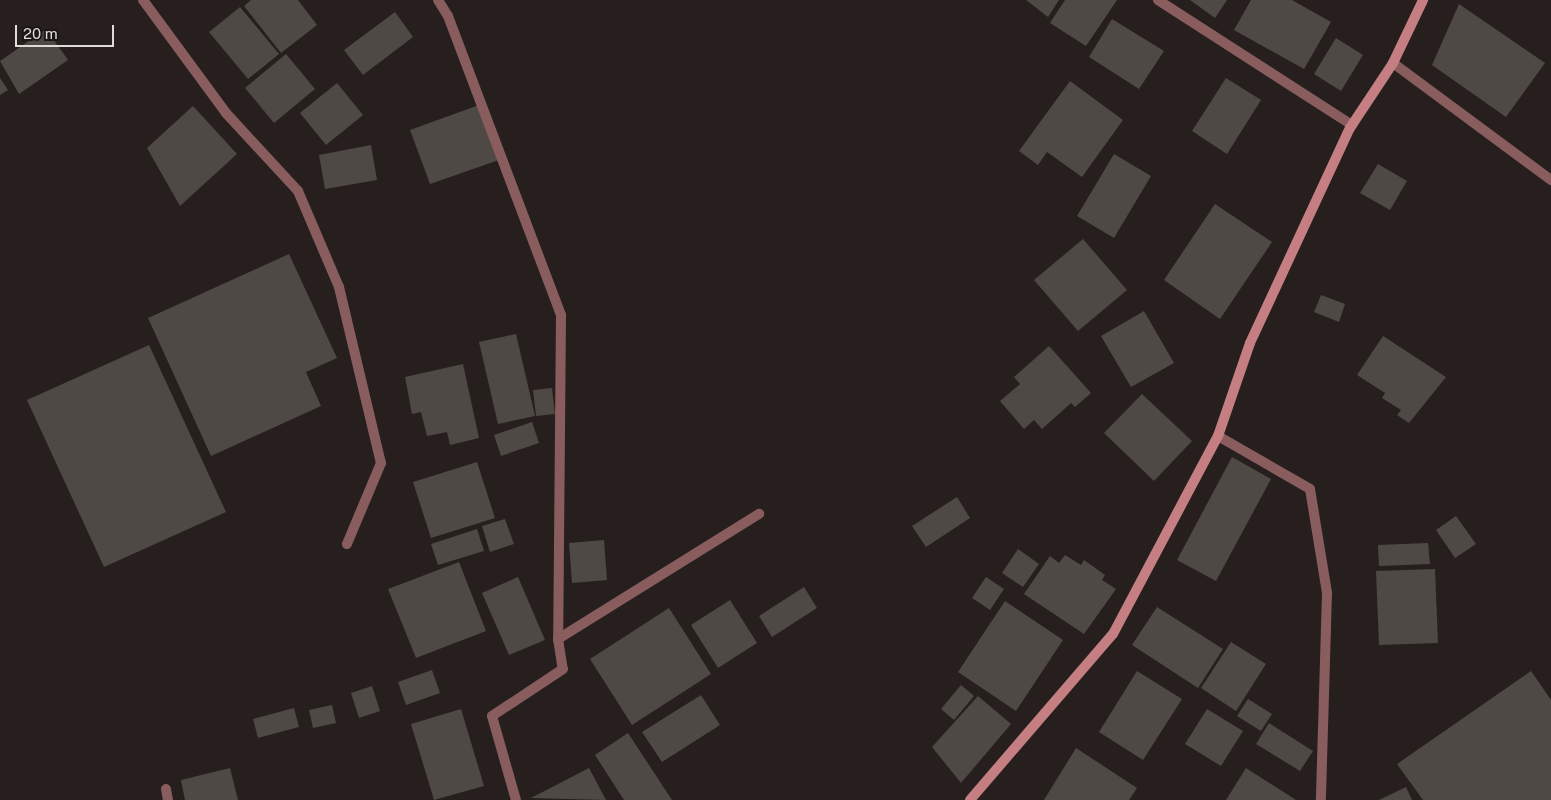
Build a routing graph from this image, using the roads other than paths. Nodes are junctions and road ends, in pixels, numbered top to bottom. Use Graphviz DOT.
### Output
graph roads {
  1 [pos="143,0"];
  2 [pos="438,0"];
  3 [pos="1158,0"];
  4 [pos="1423,0"];
  5 [pos="1393,63"];
  6 [pos="1352,125"];
  7 [pos="1551,180"];
  8 [pos="1218,436"];
  9 [pos="759,514"];
  10 [pos="347,544"];
  11 [pos="558,639"];
  12 [pos="166,789"];
  13 [pos="168,800"];
  14 [pos="516,800"];
  15 [pos="970,800"];
  16 [pos="1321,800"];
  1 -- 10 [label="street"];
  2 -- 11 [label="street"];
  3 -- 6 [label="street"];
  4 -- 5 [label="street"];
  5 -- 6 [label="street"];
  5 -- 7 [label="street"];
  6 -- 8 [label="street"];
  8 -- 15 [label="street"];
  8 -- 16 [label="street"];
  9 -- 11 [label="street"];
  11 -- 14 [label="street"];
  12 -- 13 [label="street"];
}
